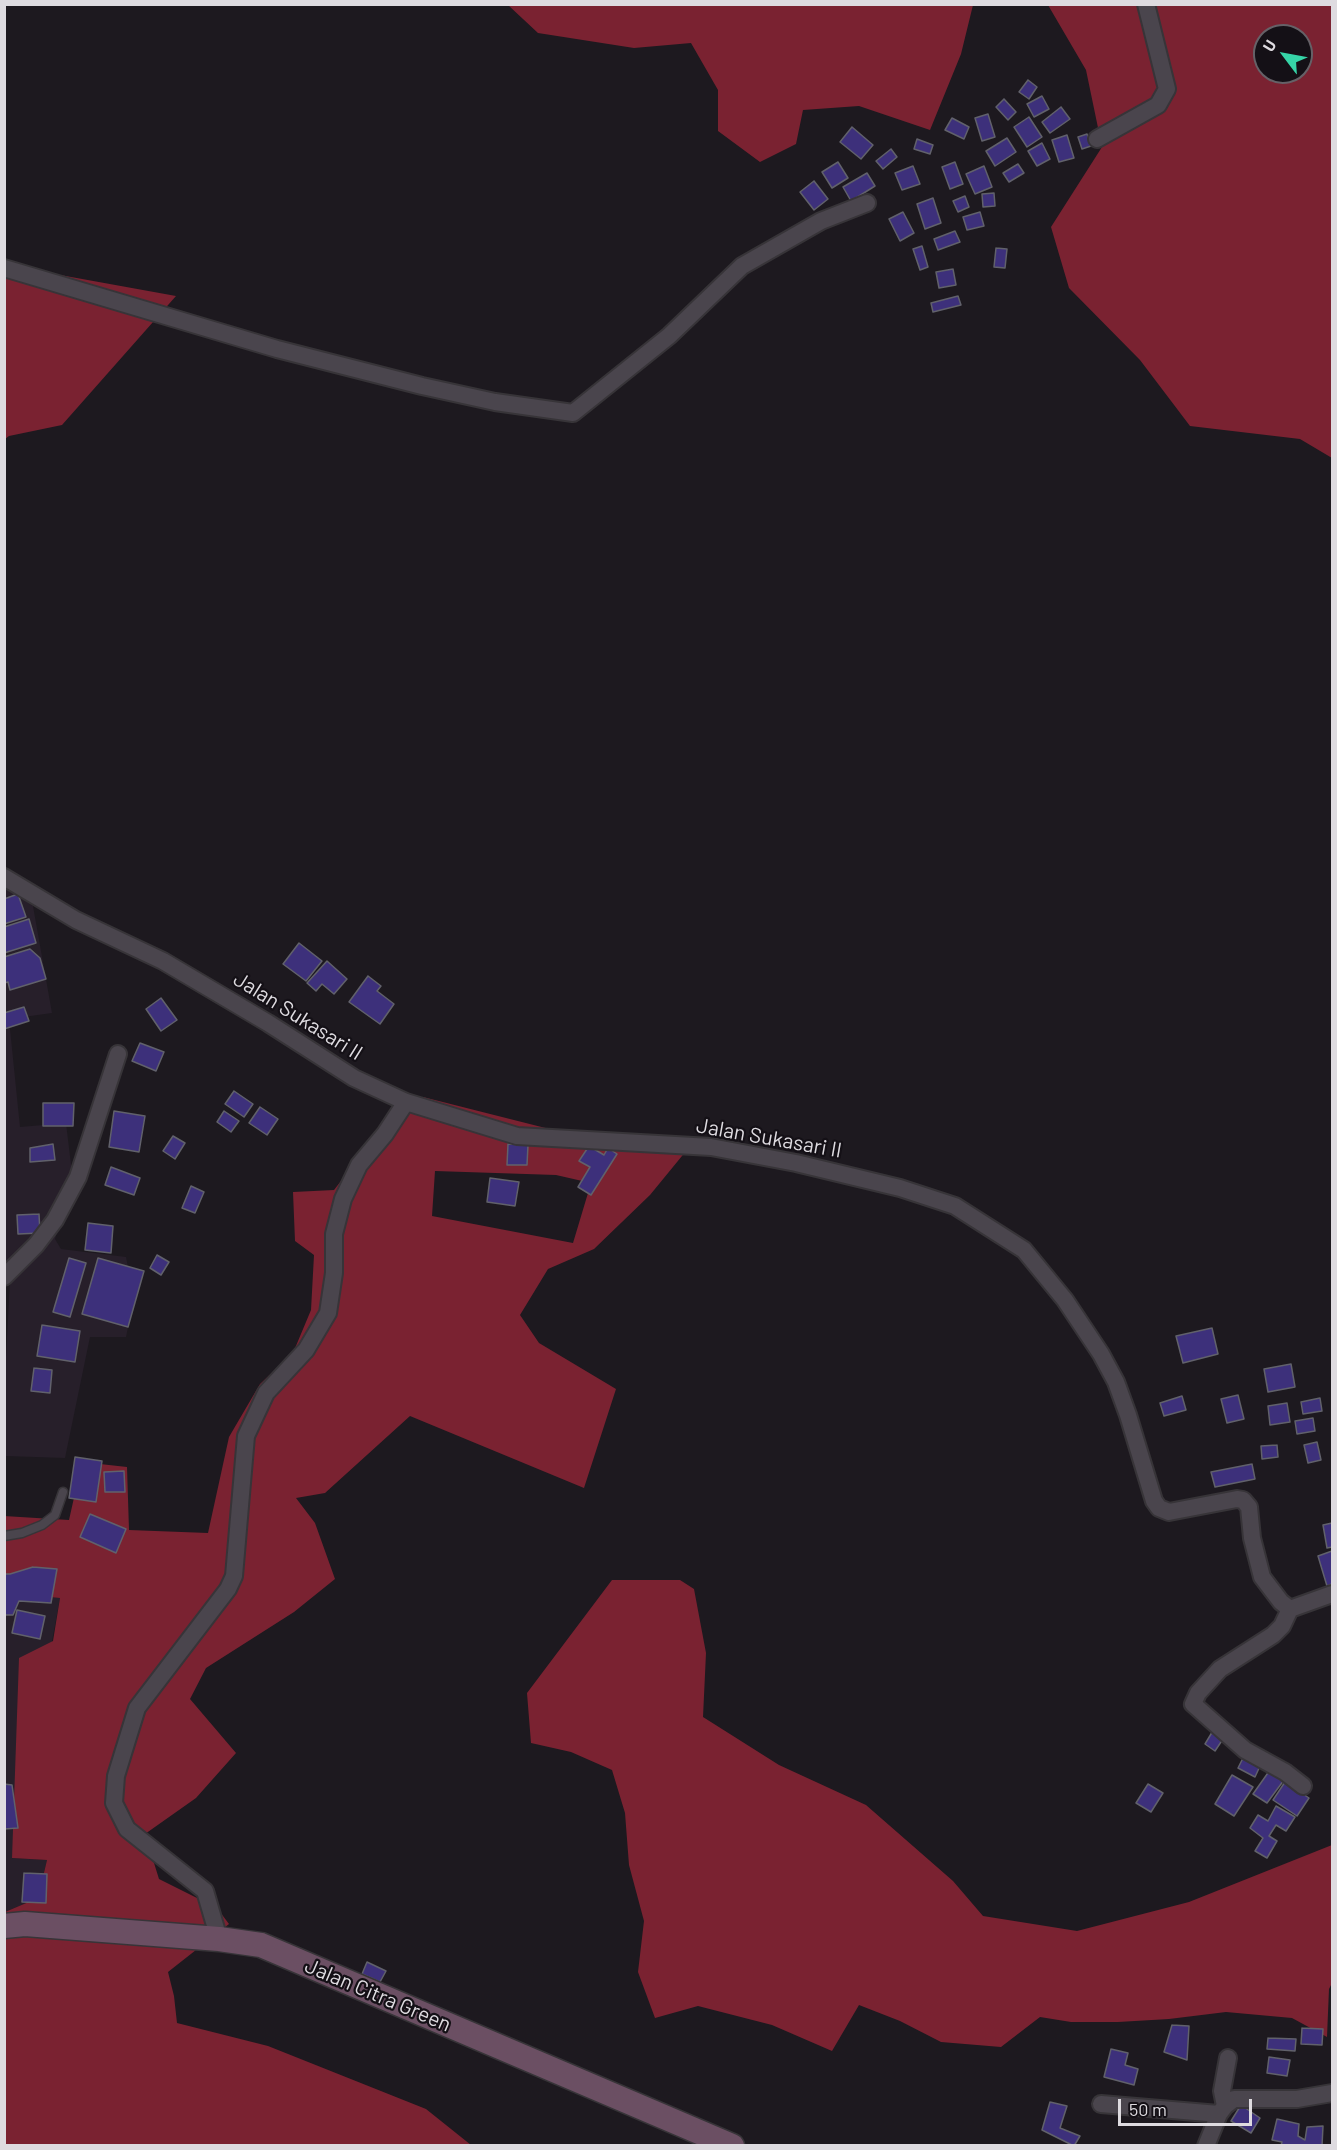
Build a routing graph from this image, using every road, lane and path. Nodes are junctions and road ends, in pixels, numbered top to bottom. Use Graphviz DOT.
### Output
graph roads {
  1 [pos="1146,4"];
  2 [pos="1097,139"];
  3 [pos="867,203"];
  4 [pos="4,268"];
  5 [pos="4,877"];
  6 [pos="118,1054"];
  7 [pos="406,1102"];
  8 [pos="4,1277"];
  9 [pos="63,1492"];
  10 [pos="4,1536"];
  11 [pos="1332,1594"];
  12 [pos="1290,1609"];
  13 [pos="1303,1786"];
  14 [pos="4,1926"];
  15 [pos="219,1939"];
  16 [pos="1228,2058"];
  17 [pos="1332,2093"];
  18 [pos="1101,2104"];
  19 [pos="1222,2110"];
  20 [pos="732,2145"];
  21 [pos="1206,2145"];
  1 -- 2 [label="street"];
  3 -- 4 [label="street"];
  5 -- 7 [label="street, Jalan Sukasari II"];
  6 -- 8 [label="street"];
  7 -- 12 [label="street, Jalan Sukasari II"];
  7 -- 15 [label="street"];
  9 -- 10 [label="lane"];
  11 -- 12 [label="street"];
  12 -- 13 [label="street"];
  14 -- 15 [label="street, Jalan Citra Green"];
  15 -- 20 [label="street, Jalan Citra Green"];
  16 -- 19 [label="street"];
  17 -- 19 [label="street"];
  18 -- 19 [label="street"];
  19 -- 21 [label="street"];
}
